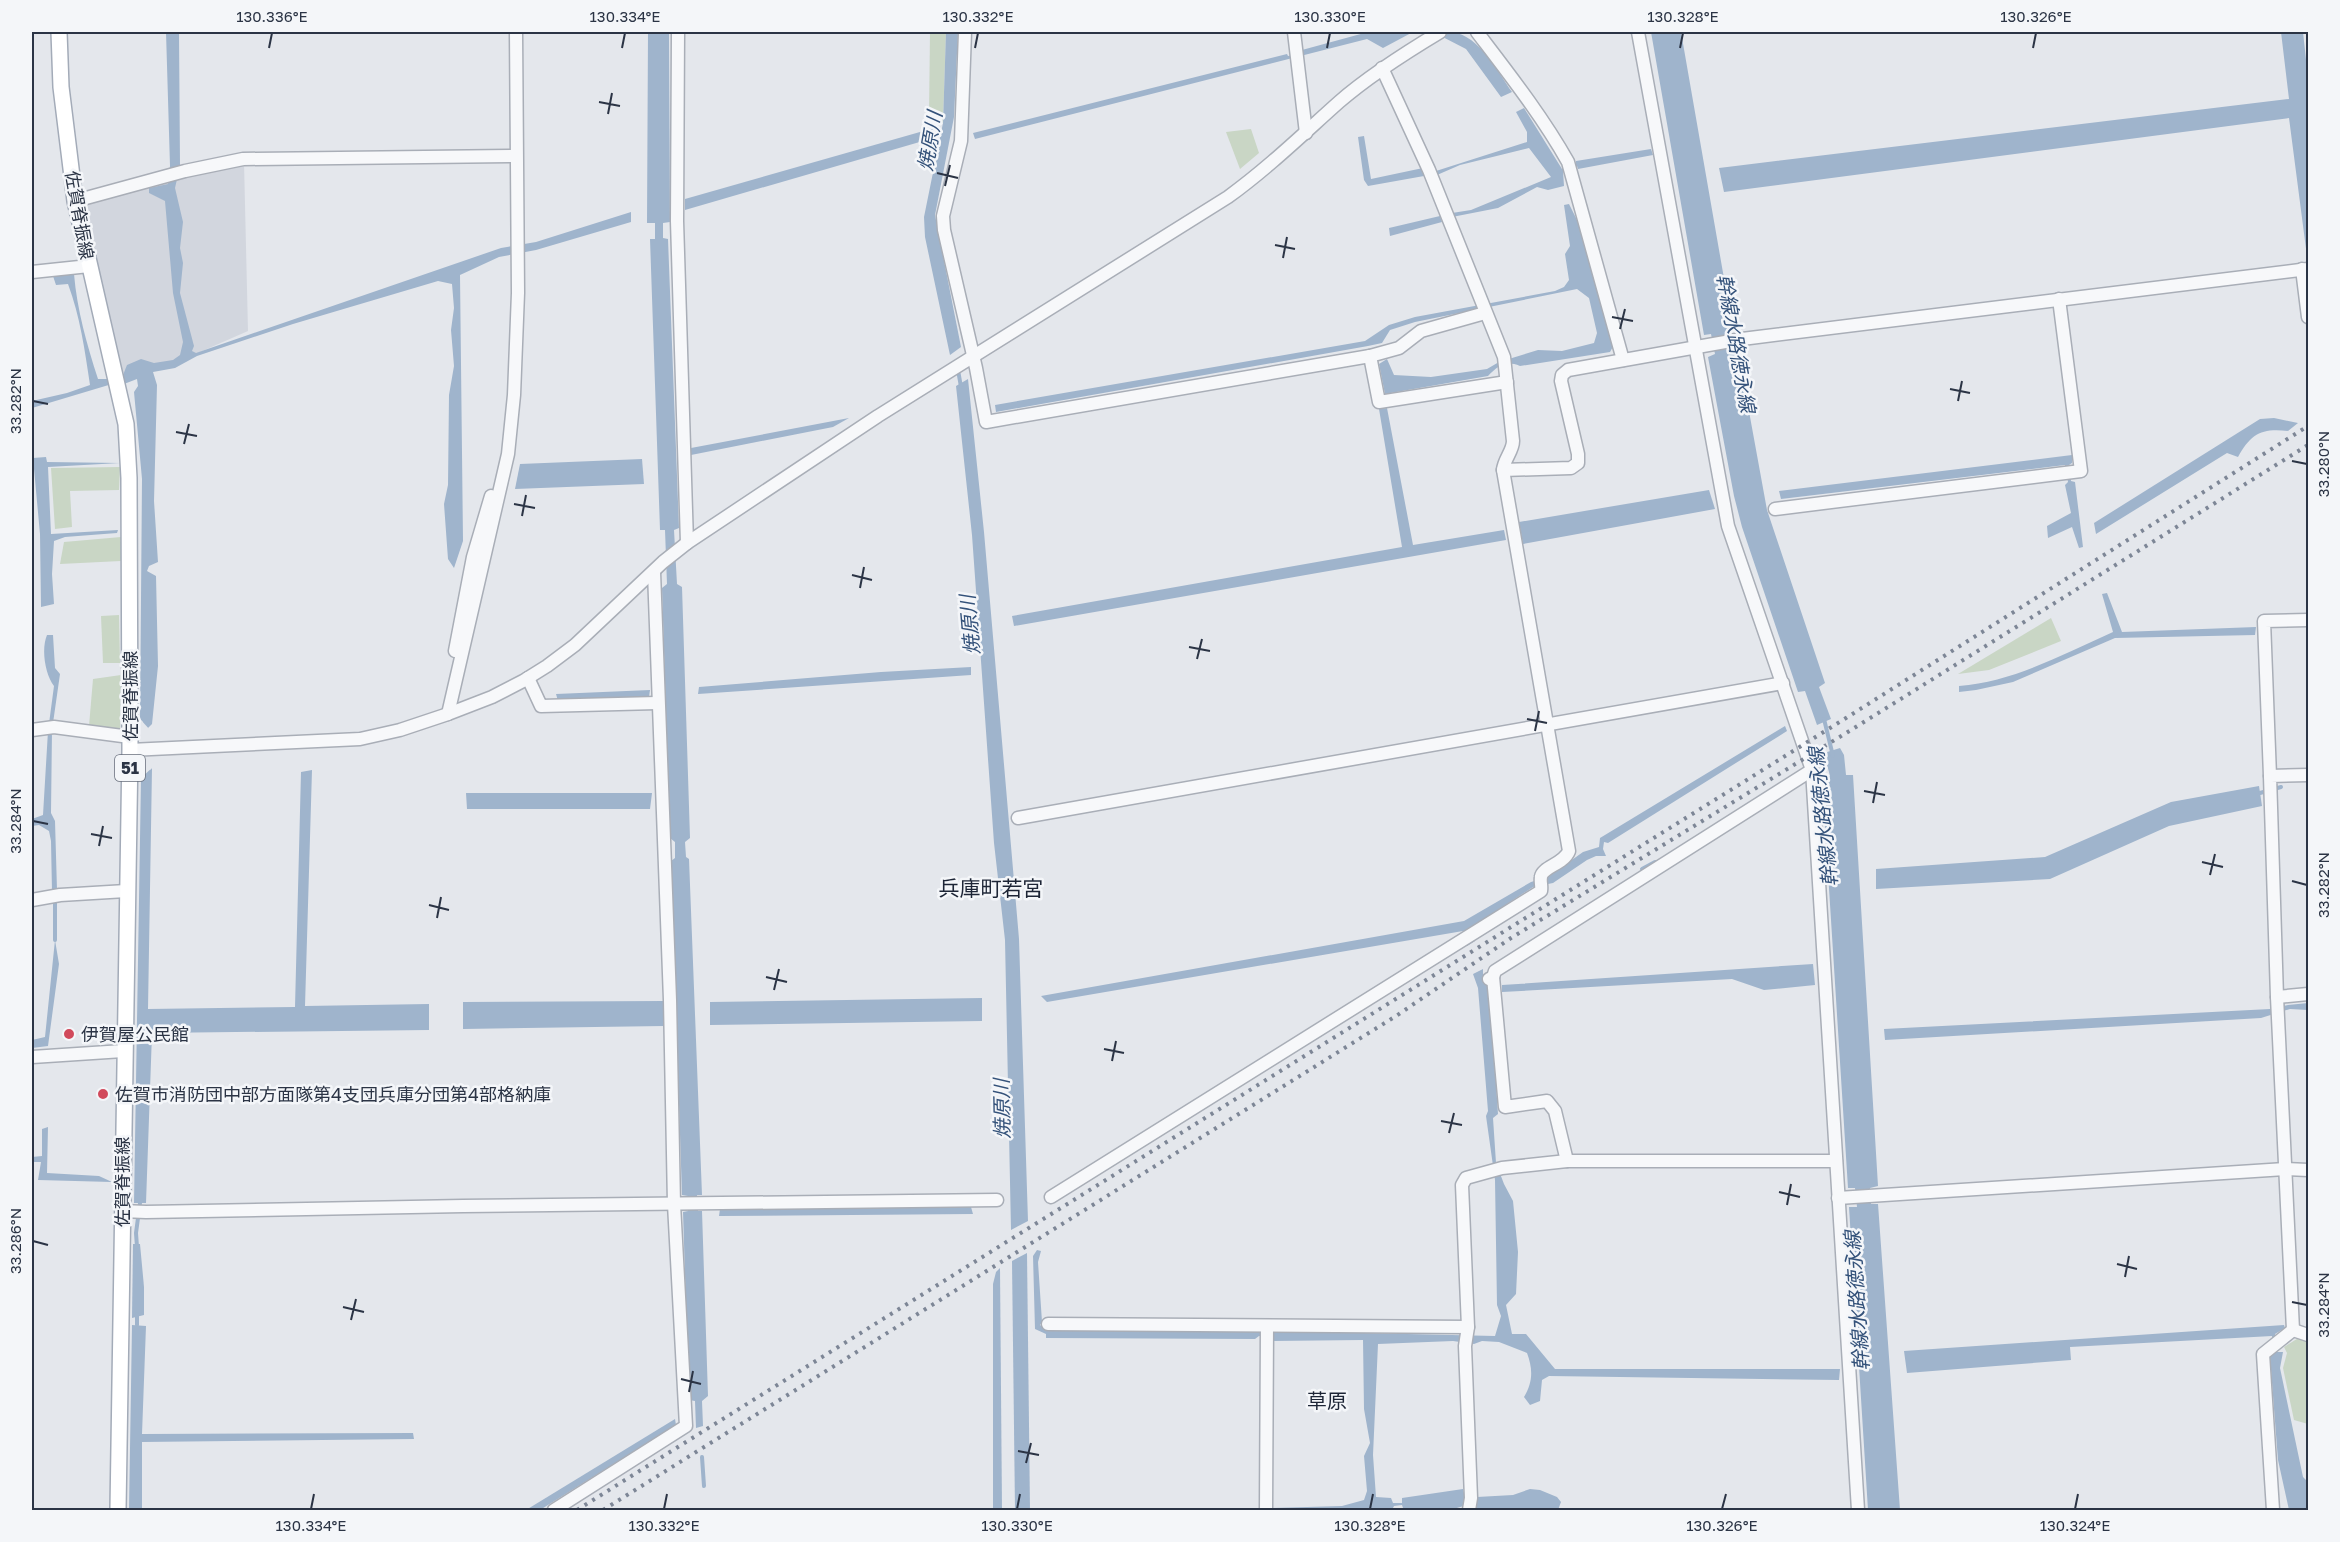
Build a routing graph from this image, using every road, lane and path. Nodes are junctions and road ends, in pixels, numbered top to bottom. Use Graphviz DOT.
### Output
graph roads {
  1 [pos="59,32"];
  2 [pos="516,32"];
  3 [pos="678,32"];
  4 [pos="965,32"];
  5 [pos="1294,32"];
  6 [pos="1477,32"];
  7 [pos="1638,32"];
  8 [pos="1437,33"];
  9 [pos="1382,68"];
  10 [pos="1306,133"];
  11 [pos="516,156"];
  12 [pos="75,201"];
  13 [pos="88,266"];
  14 [pos="2305,269"];
  15 [pos="32,272"];
  16 [pos="2059,299"];
  17 [pos="1485,313"];
  18 [pos="2308,317"];
  19 [pos="1695,347"];
  20 [pos="1370,356"];
  21 [pos="973,357"];
  22 [pos="1623,360"];
  23 [pos="1507,382"];
  24 [pos="1503,470"];
  25 [pos="1775,509"];
  26 [pos="682,547"];
  27 [pos="654,572"];
  28 [pos="2308,620"];
  29 [pos="528,678"];
  30 [pos="1783,683"];
  31 [pos="657,703"];
  32 [pos="448,714"];
  33 [pos="1547,725"];
  34 [pos="32,730"];
  35 [pos="133,746"];
  36 [pos="1812,770"];
  37 [pos="2308,775"];
  38 [pos="2270,786"];
  39 [pos="1018,818"];
  40 [pos="126,891"];
  41 [pos="32,900"];
  42 [pos="2308,994"];
  43 [pos="2278,1006"];
  44 [pos="123,1051"];
  45 [pos="32,1057"];
  46 [pos="1567,1161"];
  47 [pos="1836,1161"];
  48 [pos="2285,1169"];
  49 [pos="2308,1170"];
  50 [pos="1051,1197"];
  51 [pos="1838,1198"];
  52 [pos="997,1200"];
  53 [pos="679,1204"];
  54 [pos="126,1211"];
  55 [pos="1048,1324"];
  56 [pos="2292,1325"];
  57 [pos="1267,1326"];
  58 [pos="1468,1327"];
  59 [pos="2308,1335"];
  60 [pos="1470,1505"];
  61 [pos="118,1510"];
  62 [pos="554,1510"];
  63 [pos="1266,1510"];
  64 [pos="1858,1510"];
  65 [pos="2273,1510"];
  1 -- 12 [label="main road, 佐賀脊振線 / 51"];
  2 -- 11 [label="street"];
  3 -- 26 [label="street"];
  4 -- 21 [label="street"];
  5 -- 10 [label="street"];
  6 -- 22 [label="street"];
  7 -- 19 [label="street"];
  8 -- 9 [label="street"];
  9 -- 10 [label="street"];
  9 -- 17 [label="street"];
  10 -- 21 [label="street"];
  11 -- 12 [label="street"];
  11 -- 32 [label="street"];
  12 -- 13 [label="main road, 佐賀脊振線 / 51"];
  13 -- 15 [label="street"];
  13 -- 35 [label="main road, 佐賀脊振線 / 51"];
  14 -- 16 [label="street"];
  14 -- 18 [label="street"];
  16 -- 19 [label="street"];
  16 -- 25 [label="street"];
  17 -- 20 [label="street"];
  17 -- 23 [label="street"];
  19 -- 22 [label="street"];
  19 -- 30 [label="street"];
  20 -- 21 [label="street"];
  20 -- 23 [label="street"];
  21 -- 26 [label="street"];
  22 -- 24 [label="street"];
  23 -- 24 [label="street"];
  24 -- 33 [label="street"];
  26 -- 27 [label="street"];
  27 -- 29 [label="street"];
  27 -- 31 [label="street"];
  28 -- 38 [label="street"];
  29 -- 31 [label="street"];
  29 -- 32 [label="street"];
  30 -- 33 [label="street"];
  30 -- 36 [label="street"];
  31 -- 53 [label="street"];
  32 -- 35 [label="street"];
  33 -- 39 [label="street"];
  33 -- 50 [label="street"];
  34 -- 35 [label="street"];
  35 -- 40 [label="main road, 佐賀脊振線 / 51"];
  36 -- 46 [label="street"];
  36 -- 47 [label="street"];
  37 -- 38 [label="street"];
  38 -- 43 [label="street"];
  40 -- 41 [label="street"];
  40 -- 44 [label="main road, 佐賀脊振線 / 51"];
  42 -- 43 [label="street"];
  43 -- 48 [label="street"];
  44 -- 45 [label="street"];
  44 -- 54 [label="main road, 佐賀脊振線 / 51"];
  46 -- 47 [label="street"];
  46 -- 58 [label="street"];
  47 -- 51 [label="street"];
  48 -- 49 [label="street"];
  48 -- 51 [label="street"];
  48 -- 56 [label="street"];
  51 -- 64 [label="street"];
  52 -- 53 [label="street"];
  53 -- 54 [label="street"];
  53 -- 62 [label="street"];
  54 -- 61 [label="main road, 佐賀脊振線 / 51"];
  55 -- 57 [label="street"];
  56 -- 59 [label="street"];
  56 -- 65 [label="street"];
  57 -- 58 [label="street"];
  57 -- 63 [label="street"];
  58 -- 60 [label="street"];
}
